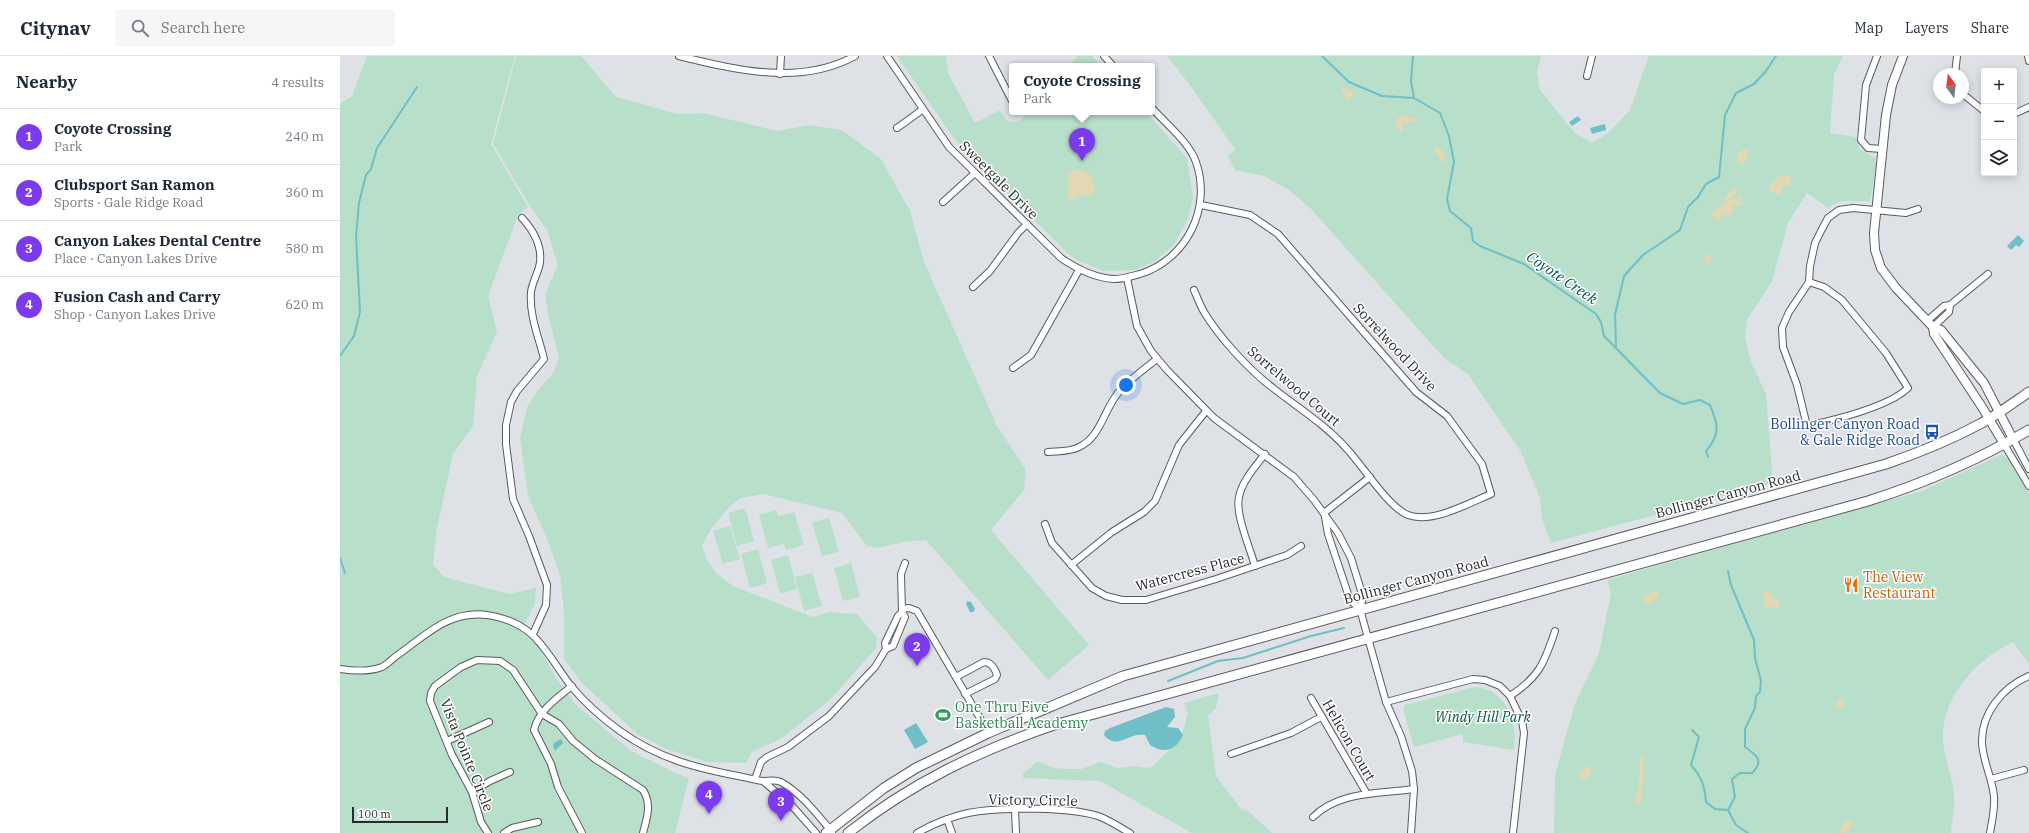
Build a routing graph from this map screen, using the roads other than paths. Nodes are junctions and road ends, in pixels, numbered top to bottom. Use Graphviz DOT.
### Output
graph roads {
  1 [pos="679,56"];
  2 [pos="781,56"];
  3 [pos="855,56"];
  4 [pos="887,56"];
  5 [pos="990,56"];
  6 [pos="1592,56"];
  7 [pos="1877,56"];
  8 [pos="1904,56"];
  9 [pos="1957,56"];
  10 [pos="2028,56"];
  11 [pos="2029,61"];
  12 [pos="1956,68"];
  13 [pos="780,74"];
  14 [pos="1587,76"];
  15 [pos="1009,95"];
  16 [pos="1969,99"];
  17 [pos="2029,107"];
  18 [pos="1981,109"];
  19 [pos="922,110"];
  20 [pos="1155,111"];
  21 [pos="2017,113"];
  22 [pos="897,128"];
  23 [pos="1882,149"];
  24 [pos="975,173"];
  25 [pos="943,202"];
  26 [pos="1201,205"];
  27 [pos="1918,209"];
  28 [pos="1877,211"];
  29 [pos="522,218"];
  30 [pos="1027,224"];
  31 [pos="1079,270"];
  32 [pos="1988,274"];
  33 [pos="1127,278"];
  34 [pos="1809,282"];
  35 [pos="973,287"];
  36 [pos="1194,290"];
  37 [pos="1950,305"];
  38 [pos="1927,321"];
  39 [pos="1933,327"];
  40 [pos="1157,359"];
  41 [pos="1013,368"];
  42 [pos="2029,392"];
  43 [pos="1206,411"];
  44 [pos="2000,412"];
  45 [pos="1988,419"];
  46 [pos="2029,430"];
  47 [pos="2013,439"];
  48 [pos="2004,444"];
  49 [pos="1048,452"];
  50 [pos="1265,454"];
  51 [pos="2029,469"];
  52 [pos="1370,477"];
  53 [pos="2029,486"];
  54 [pos="1324,513"];
  55 [pos="1045,524"];
  56 [pos="1301,546"];
  57 [pos="905,563"];
  58 [pos="1072,565"];
  59 [pos="1255,566"];
  60 [pos="902,610"];
  61 [pos="1360,610"];
  62 [pos="1555,631"];
  63 [pos="533,634"];
  64 [pos="1368,638"];
  65 [pos="340,669"];
  66 [pos="2029,676"];
  67 [pos="956,677"];
  68 [pos="572,686"];
  69 [pos="965,694"];
  70 [pos="1510,696"];
  71 [pos="1311,698"];
  72 [pos="1386,702"];
  73 [pos="542,714"];
  74 [pos="1321,717"];
  75 [pos="981,720"];
  76 [pos="489,722"];
  77 [pos="447,741"];
  78 [pos="1231,754"];
  79 [pos="2024,770"];
  80 [pos="510,772"];
  81 [pos="754,779"];
  82 [pos="1991,779"];
  83 [pos="763,781"];
  84 [pos="1414,789"];
  85 [pos="472,792"];
  86 [pos="1367,794"];
  87 [pos="1015,810"];
  88 [pos="1313,817"];
  89 [pos="947,819"];
  90 [pos="538,822"];
  91 [pos="1122,831"];
  92 [pos="830,832"];
  93 [pos="488,833"];
  94 [pos="504,833"];
  95 [pos="582,833"];
  96 [pos="643,833"];
  97 [pos="816,833"];
  98 [pos="848,833"];
  99 [pos="917,833"];
  100 [pos="952,833"];
  101 [pos="1016,833"];
  102 [pos="1130,833"];
  103 [pos="1412,833"];
  104 [pos="1513,833"];
  105 [pos="1990,833"];
  1 -- 13 [label="street"];
  2 -- 13 [label="street"];
  3 -- 13 [label="street"];
  4 -- 19 [label="street, Sweetgale Drive"];
  5 -- 15 [label="street"];
  6 -- 14 [label="street"];
  7 -- 23 [label="street"];
  8 -- 23 [label="street"];
  9 -- 12 [label="street"];
  10 -- 11 [label="street"];
  16 -- 18 [label="street"];
  17 -- 21 [label="street"];
  19 -- 22 [label="street"];
  19 -- 24 [label="street, Sweetgale Drive"];
  20 -- 26 [label="street, Sweetgale Drive"];
  23 -- 28 [label="street"];
  24 -- 25 [label="street"];
  24 -- 30 [label="street, Sweetgale Drive"];
  26 -- 33 [label="street, Sweetgale Drive"];
  26 -- 52 [label="street, Sorrelwood Drive"];
  27 -- 28 [label="street"];
  28 -- 34 [label="street"];
  28 -- 38 [label="street"];
  29 -- 63 [label="street"];
  30 -- 31 [label="street, Sweetgale Drive"];
  30 -- 35 [label="street"];
  31 -- 33 [label="street, Sweetgale Drive"];
  31 -- 41 [label="street"];
  32 -- 37 [label="street"];
  33 -- 40 [label="street"];
  34 -- 34 [label="street"];
  36 -- 52 [label="street, Sorrelwood Court"];
  37 -- 38 [label="street"];
  37 -- 39 [label="street"];
  38 -- 39 [label="street"];
  39 -- 44 [label="street"];
  39 -- 45 [label="street"];
  40 -- 43 [label="street"];
  40 -- 49 [label="street"];
  42 -- 44 [label="main road, Bollinger Canyon Road"];
  43 -- 50 [label="street"];
  43 -- 58 [label="street"];
  44 -- 45 [label="main road, Bollinger Canyon Road"];
  44 -- 47 [label="street"];
  45 -- 48 [label="street"];
  45 -- 61 [label="main road, Bollinger Canyon Road"];
  46 -- 47 [label="main road"];
  47 -- 48 [label="main road"];
  47 -- 51 [label="street"];
  48 -- 53 [label="street"];
  48 -- 64 [label="main road"];
  50 -- 54 [label="street"];
  50 -- 59 [label="street"];
  52 -- 54 [label="street"];
  54 -- 61 [label="street"];
  54 -- 61 [label="street"];
  55 -- 58 [label="street, Watercress Place"];
  56 -- 59 [label="street, Watercress Place"];
  57 -- 60 [label="street"];
  58 -- 59 [label="street, Watercress Place"];
  60 -- 67 [label="street"];
  60 -- 81 [label="street"];
  61 -- 64 [label="street"];
  61 -- 92 [label="main road, Bollinger Canyon Road"];
  62 -- 70 [label="street"];
  63 -- 65 [label="street"];
  63 -- 68 [label="street"];
  64 -- 72 [label="street"];
  64 -- 98 [label="main road"];
  66 -- 82 [label="street"];
  67 -- 69 [label="street"];
  67 -- 69 [label="street"];
  68 -- 73 [label="street"];
  68 -- 81 [label="street"];
  69 -- 75 [label="street"];
  70 -- 72 [label="street"];
  70 -- 104 [label="street"];
  71 -- 74 [label="street, Helicon Court"];
  72 -- 84 [label="street"];
  73 -- 77 [label="street, Vista Pointe Circle"];
  73 -- 95 [label="street"];
  73 -- 96 [label="street, Vista Pointe Circle"];
  74 -- 78 [label="street"];
  74 -- 86 [label="street, Helicon Court"];
  76 -- 77 [label="street"];
  77 -- 85 [label="street, Vista Pointe Circle"];
  79 -- 82 [label="street"];
  80 -- 85 [label="street"];
  81 -- 83 [label="street"];
  82 -- 105 [label="street"];
  83 -- 92 [label="street"];
  83 -- 97 [label="street"];
  84 -- 86 [label="street"];
  84 -- 103 [label="street"];
  85 -- 93 [label="street, Vista Pointe Circle"];
  86 -- 88 [label="street"];
  87 -- 89 [label="street, Victory Circle"];
  87 -- 91 [label="street, Victory Circle"];
  87 -- 101 [label="street"];
  89 -- 99 [label="street, Victory Circle"];
  89 -- 100 [label="street"];
  90 -- 94 [label="street"];
  91 -- 102 [label="street, Victory Circle"];
}
